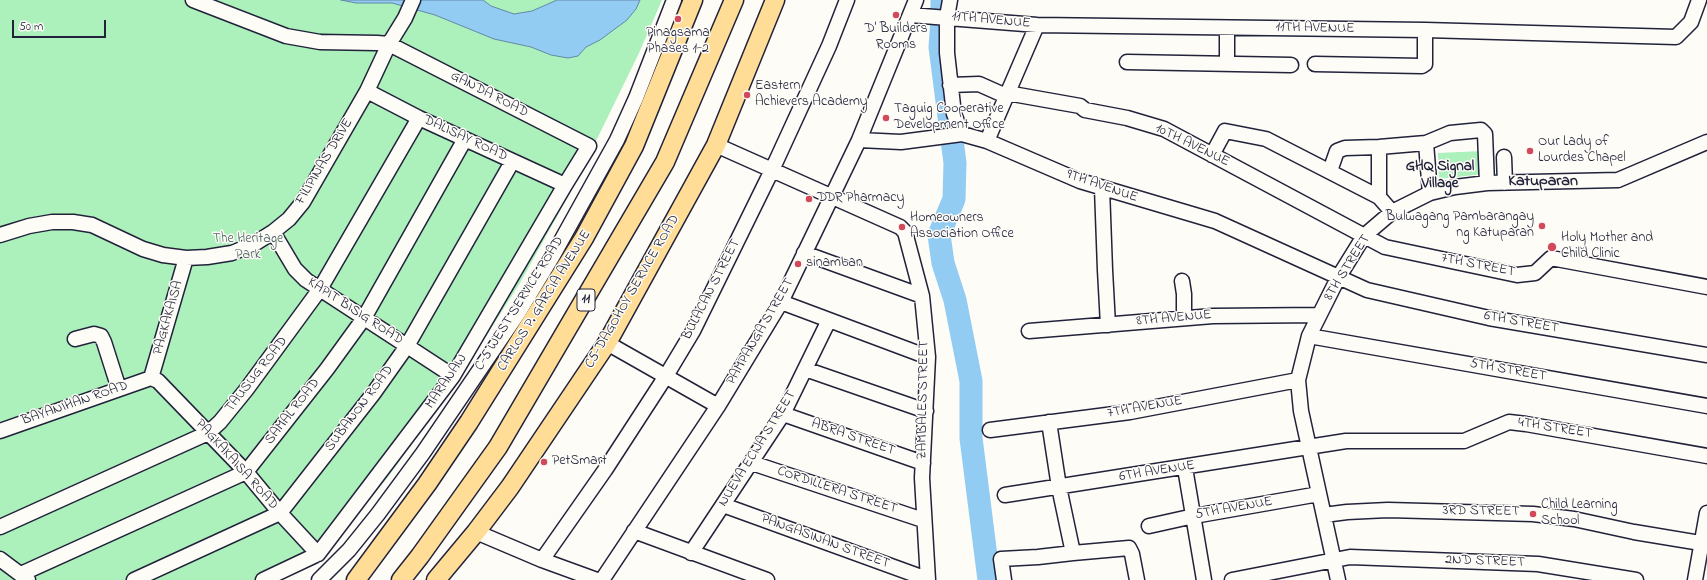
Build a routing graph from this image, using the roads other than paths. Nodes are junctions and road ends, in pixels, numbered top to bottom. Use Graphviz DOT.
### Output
graph roads {
  1 [pos="193,0"];
  2 [pos="413,0"];
  3 [pos="674,0"];
  4 [pos="693,0"];
  5 [pos="734,0"];
  6 [pos="775,0"];
  7 [pos="847,0"];
  8 [pos="916,0"];
  9 [pos="950,0"];
  10 [pos="1699,0"];
  11 [pos="910,15"];
  12 [pos="947,17"];
  13 [pos="1037,25"];
  14 [pos="1227,28"];
  15 [pos="1425,30"];
  16 [pos="389,44"];
  17 [pos="1127,62"];
  18 [pos="1227,63"];
  19 [pos="1315,64"];
  20 [pos="1291,65"];
  21 [pos="950,85"];
  22 [pos="366,91"];
  23 [pos="1006,94"];
  24 [pos="419,118"];
  25 [pos="955,135"];
  26 [pos="465,139"];
  27 [pos="859,140"];
  28 [pos="987,141"];
  29 [pos="1707,142"];
  30 [pos="1426,143"];
  31 [pos="716,145"];
  32 [pos="589,146"];
  33 [pos="1379,148"];
  34 [pos="1212,154"];
  35 [pos="1504,157"];
  36 [pos="512,162"];
  37 [pos="772,170"];
  38 [pos="1330,171"];
  39 [pos="1487,183"];
  40 [pos="1505,183"];
  41 [pos="565,185"];
  42 [pos="1102,188"];
  43 [pos="1430,193"];
  44 [pos="832,197"];
  45 [pos="1379,197"];
  46 [pos="1392,212"];
  47 [pos="273,232"];
  48 [pos="0,236"];
  49 [pos="1364,236"];
  50 [pos="804,253"];
  51 [pos="186,258"];
  52 [pos="1338,278"];
  53 [pos="1182,281"];
  54 [pos="1707,287"];
  55 [pos="320,289"];
  56 [pos="922,296"];
  57 [pos="781,302"];
  58 [pos="1319,315"];
  59 [pos="364,318"];
  60 [pos="1184,318"];
  61 [pos="829,320"];
  62 [pos="1108,325"];
  63 [pos="1029,332"];
  64 [pos="1309,336"];
  65 [pos="75,339"];
  66 [pos="610,345"];
  67 [pos="407,346"];
  68 [pos="1707,355"];
  69 [pos="928,357"];
  70 [pos="805,369"];
  71 [pos="453,376"];
  72 [pos="666,376"];
  73 [pos="151,378"];
  74 [pos="1298,380"];
  75 [pos="119,389"];
  76 [pos="718,406"];
  77 [pos="1707,406"];
  78 [pos="926,410"];
  79 [pos="783,414"];
  80 [pos="1049,422"];
  81 [pos="990,430"];
  82 [pos="0,431"];
  83 [pos="208,433"];
  84 [pos="1309,447"];
  85 [pos="1707,456"];
  86 [pos="752,463"];
  87 [pos="923,463"];
  88 [pos="1185,468"];
  89 [pos="246,472"];
  90 [pos="1059,487"];
  91 [pos="1319,494"];
  92 [pos="1005,495"];
  93 [pos="723,504"];
  94 [pos="280,513"];
  95 [pos="1707,513"];
  96 [pos="1324,515"];
  97 [pos="1194,516"];
  98 [pos="923,520"];
  99 [pos="1150,526"];
  100 [pos="0,527"];
  101 [pos="476,532"];
  102 [pos="634,532"];
  103 [pos="1705,544"];
  104 [pos="376,553"];
  105 [pos="691,553"];
  106 [pos="1073,553"];
  107 [pos="318,554"];
  108 [pos="0,559"];
  109 [pos="1333,559"];
  110 [pos="542,560"];
  111 [pos="24,577"];
  112 [pos="928,579"];
  113 [pos="134,580"];
  114 [pos="263,580"];
  115 [pos="319,580"];
  116 [pos="347,580"];
  117 [pos="356,580"];
  118 [pos="401,580"];
  119 [pos="436,580"];
  120 [pos="597,580"];
  121 [pos="602,580"];
  122 [pos="767,580"];
  123 [pos="1004,580"];
  124 [pos="1137,580"];
  125 [pos="1204,580"];
  126 [pos="1232,580"];
  127 [pos="1338,580"];
  128 [pos="1636,580"];
  129 [pos="1695,580"];
  1 -- 16 [label="street"];
  2 -- 16 [label="street, FILIPINAS DRIVE"];
  3 -- 115 [label="street, C-5 WEST SERVICE ROAD"];
  4 -- 104 [label="main road, CARLOS P. GARCIA AVENUE / 11"];
  5 -- 118 [label="main road, 11"];
  6 -- 31 [label="main road, C5-DAGOHOY SERVICE ROAD"];
  7 -- 37 [label="street, BULACAN STREET"];
  8 -- 11 [label="street, PAMPANGA STREET"];
  9 -- 12 [label="street"];
  10 -- 15 [label="street, 11TH AVENUE"];
  11 -- 12 [label="street, 11TH AVENUE"];
  11 -- 27 [label="street, PAMPANGA STREET"];
  12 -- 13 [label="street, 11TH AVENUE"];
  12 -- 21 [label="street"];
  13 -- 14 [label="street, 11TH AVENUE"];
  13 -- 23 [label="street"];
  14 -- 15 [label="street, 11TH AVENUE"];
  14 -- 18 [label="street"];
  15 -- 19 [label="street"];
  16 -- 22 [label="street, FILIPINAS DRIVE"];
  16 -- 32 [label="street, GANDA ROAD"];
  17 -- 18 [label="street"];
  18 -- 20 [label="street"];
  21 -- 23 [label="street, 10TH AVENUE"];
  21 -- 25 [label="street"];
  22 -- 24 [label="street, DALISAY ROAD"];
  22 -- 47 [label="street, FILIPINAS DRIVE"];
  23 -- 28 [label="street"];
  23 -- 34 [label="street, 10TH AVENUE"];
  24 -- 26 [label="street, DALISAY ROAD"];
  24 -- 55 [label="street, TAUSUG ROAD"];
  25 -- 27 [label="street, 9TH AVENUE"];
  25 -- 28 [label="street, 9TH AVENUE"];
  26 -- 36 [label="street, DALISAY ROAD"];
  26 -- 59 [label="street, SAMAL ROAD"];
  27 -- 44 [label="street, PAMPANGA STREET"];
  28 -- 42 [label="street, 9TH AVENUE"];
  29 -- 40 [label="street, 8TH STREET"];
  30 -- 33 [label="street"];
  30 -- 39 [label="street"];
  30 -- 43 [label="street"];
  31 -- 37 [label="street, ZAMBALES STREET"];
  31 -- 66 [label="main road, C5-DAGOHOY SERVICE ROAD"];
  32 -- 41 [label="street, MARANAW"];
  33 -- 38 [label="street"];
  33 -- 45 [label="street"];
  34 -- 38 [label="street"];
  34 -- 49 [label="street, 10TH AVENUE"];
  35 -- 40 [label="street"];
  36 -- 41 [label="street, DALISAY ROAD"];
  36 -- 67 [label="street, SUBANON ROAD"];
  37 -- 44 [label="street, ZAMBALES STREET"];
  37 -- 72 [label="street, BULACAN STREET"];
  38 -- 45 [label="street"];
  39 -- 40 [label="street, 8TH STREET"];
  39 -- 43 [label="street, 8TH STREET"];
  41 -- 71 [label="street, MARANAW"];
  42 -- 52 [label="street, 9TH AVENUE"];
  42 -- 62 [label="street"];
  43 -- 46 [label="street, 8TH STREET"];
  44 -- 50 [label="street, PAMPANGA STREET"];
  44 -- 56 [label="street, ZAMBALES STREET"];
  45 -- 46 [label="street"];
  46 -- 49 [label="street, 8TH STREET"];
  47 -- 51 [label="street, FILIPINAS DRIVE"];
  47 -- 55 [label="street, KAPIT BISIG ROAD"];
  48 -- 51 [label="street, FILIPINAS DRIVE"];
  49 -- 52 [label="street, 8TH STREET"];
  49 -- 54 [label="street, 7TH STREET"];
  50 -- 56 [label="street"];
  50 -- 57 [label="street, PAMPANGA STREET"];
  51 -- 73 [label="street, PAGKAKAISA"];
  52 -- 58 [label="street, 8TH STREET"];
  52 -- 68 [label="street, 6TH STREET"];
  53 -- 60 [label="street"];
  55 -- 59 [label="street, KAPIT BISIG ROAD"];
  55 -- 83 [label="street, TAUSUG ROAD"];
  56 -- 69 [label="street, ZAMBALES STREET"];
  57 -- 61 [label="street"];
  57 -- 76 [label="street, PAMPANGA STREET"];
  58 -- 60 [label="street, 8TH AVENUE"];
  58 -- 64 [label="street, 8TH STREET"];
  59 -- 67 [label="street, KAPIT BISIG ROAD"];
  59 -- 89 [label="street, SAMAL ROAD"];
  60 -- 62 [label="street, 8TH AVENUE"];
  61 -- 69 [label="street"];
  61 -- 70 [label="street, NUEVA ECIJA STREET"];
  62 -- 63 [label="street, 8TH AVENUE"];
  64 -- 74 [label="street, 8TH STREET"];
  64 -- 77 [label="street, 5TH STREET"];
  65 -- 75 [label="street"];
  66 -- 72 [label="street"];
  66 -- 101 [label="main road, C5-DAGOHOY SERVICE ROAD"];
  67 -- 71 [label="street, KAPIT BISIG ROAD"];
  67 -- 94 [label="street, SUBANON ROAD"];
  69 -- 78 [label="street, ZAMBALES STREET"];
  70 -- 78 [label="street"];
  70 -- 79 [label="street, NUEVA ECIJA STREET"];
  71 -- 107 [label="street, MARANAW"];
  72 -- 76 [label="street"];
  72 -- 110 [label="street, BULACAN STREET"];
  73 -- 75 [label="street, BAYANIHAN ROAD"];
  73 -- 83 [label="street, PAGKAKAISA ROAD"];
  74 -- 80 [label="street, 7TH AVENUE"];
  74 -- 84 [label="street, 8TH STREET"];
  75 -- 82 [label="street, BAYANIHAN ROAD"];
  76 -- 102 [label="street, PAMPANGA STREET"];
  78 -- 87 [label="street, ZAMBALES STREET"];
  79 -- 86 [label="street, NUEVA ECIJA STREET"];
  79 -- 87 [label="street, ABRA STREET"];
  80 -- 81 [label="street, 7TH AVENUE"];
  80 -- 90 [label="street"];
  83 -- 89 [label="street, PAGKAKAISA ROAD"];
  83 -- 100 [label="street, TAUSUG ROAD"];
  84 -- 85 [label="street, 4TH STREET"];
  84 -- 88 [label="street, 6TH AVENUE"];
  84 -- 91 [label="street, 8TH STREET"];
  86 -- 93 [label="street, NUEVA ECIJA STREET"];
  86 -- 98 [label="street, CORDILLERA STREET"];
  87 -- 98 [label="street, ZAMBALES STREET"];
  88 -- 90 [label="street, 6TH AVENUE"];
  88 -- 97 [label="street"];
  89 -- 94 [label="street, PAGKAKAISA ROAD"];
  89 -- 111 [label="street, SAMAL ROAD"];
  90 -- 92 [label="street, 6TH AVENUE"];
  90 -- 106 [label="street"];
  91 -- 96 [label="street, 8TH STREET"];
  91 -- 97 [label="street, 5TH AVENUE"];
  93 -- 105 [label="street, NUEVA ECIJA STREET"];
  93 -- 112 [label="street, PANGASINAN STREET"];
  94 -- 107 [label="street, PAGKAKAISA ROAD"];
  94 -- 113 [label="street, SUBANON ROAD"];
  95 -- 103 [label="street"];
  96 -- 103 [label="street, 3RD STREET"];
  96 -- 109 [label="street, 8TH STREET"];
  97 -- 99 [label="street, 5TH AVENUE"];
  97 -- 125 [label="street"];
  98 -- 112 [label="street, ZAMBALES STREET"];
  101 -- 110 [label="street"];
  101 -- 119 [label="main road, C5-DAGOHOY SERVICE ROAD"];
  102 -- 105 [label="street"];
  102 -- 121 [label="street, PAMPANGA STREET"];
  103 -- 129 [label="street"];
  104 -- 116 [label="main road"];
  104 -- 117 [label="main road, CARLOS P. GARCIA AVENUE / 11"];
  105 -- 122 [label="street"];
  106 -- 123 [label="street"];
  106 -- 124 [label="street"];
  107 -- 114 [label="street, MARANAW"];
  108 -- 111 [label="street"];
  109 -- 126 [label="street, 2ND STREET"];
  109 -- 127 [label="street, 8TH STREET"];
  109 -- 128 [label="street, 2ND STREET"];
  110 -- 120 [label="street"];
}
